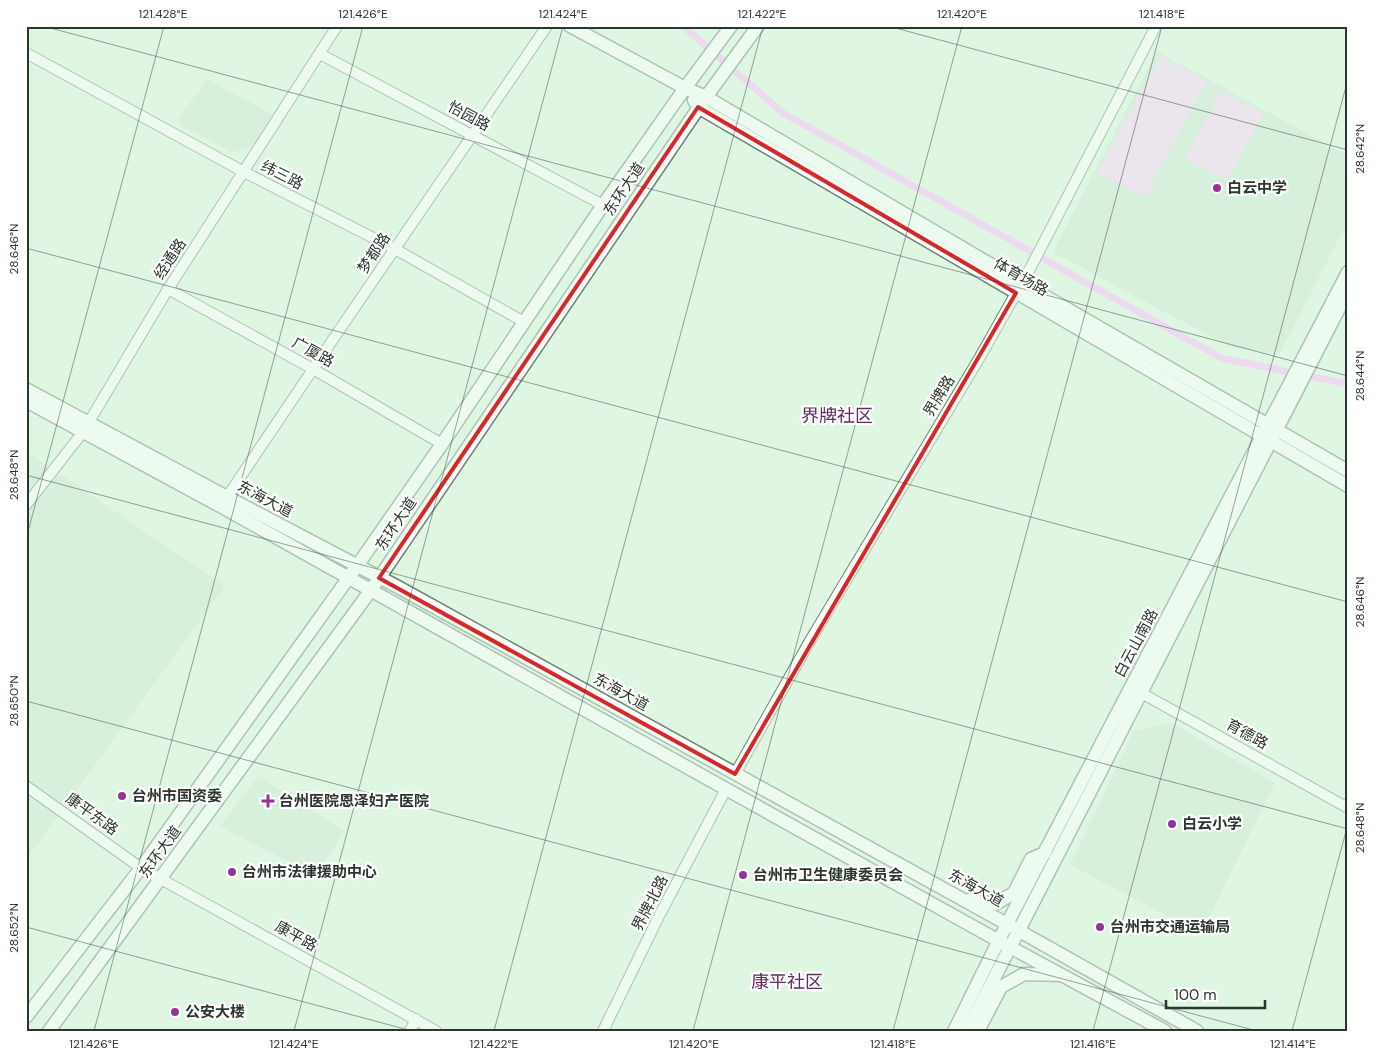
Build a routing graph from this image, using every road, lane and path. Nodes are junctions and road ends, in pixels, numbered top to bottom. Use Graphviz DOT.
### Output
graph roads {
  1 [pos="337,26"];
  2 [pos="547,26"];
  3 [pos="570,26"];
  4 [pos="731,26"];
  5 [pos="758,26"];
  6 [pos="1156,26"];
  7 [pos="26,53"];
  8 [pos="320,54"];
  9 [pos="685,88"];
  10 [pos="702,102"];
  11 [pos="473,136"];
  12 [pos="244,172"];
  13 [pos="603,205"];
  14 [pos="395,249"];
  15 [pos="1348,272"];
  16 [pos="1019,288"];
  17 [pos="168,289"];
  18 [pos="1348,291"];
  19 [pos="524,322"];
  20 [pos="1307,359"];
  21 [pos="313,369"];
  22 [pos="26,388"];
  23 [pos="26,401"];
  24 [pos="86,428"];
  25 [pos="1269,433"];
  26 [pos="442,444"];
  27 [pos="1348,471"];
  28 [pos="1348,486"];
  29 [pos="227,497"];
  30 [pos="26,505"];
  31 [pos="357,566"];
  32 [pos="349,578"];
  33 [pos="379,578"];
  34 [pos="371,590"];
  35 [pos="1136,690"];
  36 [pos="735,774"];
  37 [pos="26,786"];
  38 [pos="726,789"];
  39 [pos="1348,808"];
  40 [pos="1044,853"];
  41 [pos="141,868"];
  42 [pos="161,879"];
  43 [pos="961,899"];
  44 [pos="1013,927"];
  45 [pos="1005,944"];
  46 [pos="1064,975"];
  47 [pos="26,1017"];
  48 [pos="416,1019"];
  49 [pos="49,1031"];
  50 [pos="410,1031"];
  51 [pos="436,1031"];
  52 [pos="602,1031"];
  53 [pos="954,1031"];
  54 [pos="967,1031"];
  55 [pos="978,1031"];
  56 [pos="1165,1031"];
  57 [pos="1197,1031"];
  1 -- 8 [label="street, 经通路"];
  2 -- 11 [label="street, 梦都路"];
  3 -- 9 [label="main road, 体育场路"];
  4 -- 9 [label="main road, 东环大道"];
  5 -- 10 [label="main road, 东环大道"];
  6 -- 16 [label="street, 界牌路"];
  7 -- 12 [label="street, 纬三路"];
  8 -- 11 [label="street, 怡园路"];
  8 -- 12 [label="street, 经通路"];
  9 -- 10 [label="main road, 体育场路"];
  9 -- 13 [label="main road, 东环大道"];
  10 -- 16 [label="main road, 体育场路"];
  10 -- 33 [label="main road, 东环大道"];
  11 -- 13 [label="street, 怡园路"];
  11 -- 14 [label="street, 梦都路"];
  12 -- 14 [label="street, 纬三路"];
  12 -- 17 [label="street, 经通路"];
  13 -- 19 [label="main road, 东环大道"];
  14 -- 19 [label="street, 纬三路"];
  14 -- 21 [label="street, 梦都路"];
  15 -- 20 [label="main road, 白云山南路"];
  16 -- 25 [label="main road, 体育场路"];
  16 -- 36 [label="street, 界牌路"];
  17 -- 21 [label="street, 广厦路"];
  17 -- 24 [label="street, 经通路"];
  18 -- 20 [label="main road, 白云山南路"];
  19 -- 26 [label="main road, 东环大道"];
  20 -- 25 [label="main road, 白云山南路"];
  21 -- 26 [label="street, 广厦路"];
  21 -- 29 [label="street, 梦都路"];
  22 -- 24 [label="main road, 东海大道"];
  23 -- 24 [label="main road, 东海大道"];
  24 -- 29 [label="main road, 东海大道"];
  24 -- 30 [label="street, 经通路"];
  24 -- 32 [label="main road, 东海大道"];
  25 -- 27 [label="main road"];
  25 -- 28 [label="main road, 体育场路"];
  25 -- 35 [label="main road, 白云山南路"];
  26 -- 31 [label="main road, 东环大道"];
  29 -- 31 [label="main road, 东海大道"];
  31 -- 32 [label="main road, 东环大道"];
  31 -- 33 [label="main road, 东海大道"];
  32 -- 34 [label="main road, 东海大道"];
  32 -- 41 [label="main road, 东环大道"];
  33 -- 34 [label="main road, 东环大道"];
  33 -- 36 [label="main road, 东海大道"];
  34 -- 38 [label="main road, 东海大道"];
  34 -- 42 [label="main road, 东环大道"];
  35 -- 39 [label="street, 育德路"];
  35 -- 40 [label="main road, 白云山南路"];
  35 -- 44 [label="main road, 白云山南路"];
  36 -- 43 [label="main road, 东海大道"];
  37 -- 41 [label="street, 康平东路"];
  38 -- 45 [label="main road, 东海大道"];
  38 -- 52 [label="street, 界牌北路"];
  40 -- 43 [label="main road"];
  40 -- 44 [label="main road, 白云山南路"];
  41 -- 42 [label="street, 康平路"];
  41 -- 47 [label="main road, 东环大道"];
  42 -- 48 [label="street, 康平路"];
  42 -- 49 [label="main road, 东环大道"];
  43 -- 44 [label="main road, 东海大道"];
  44 -- 45 [label="main road, 白云山南路"];
  44 -- 57 [label="main road, 东海大道"];
  45 -- 46 [label="main road, 东海大道"];
  45 -- 53 [label="main road, 白云山南路"];
  45 -- 54 [label="main road, 白云山南路"];
  46 -- 55 [label="main road"];
  46 -- 56 [label="main road, 东海大道"];
  48 -- 50 [label="street"];
  48 -- 51 [label="street, 康平路"];
}
